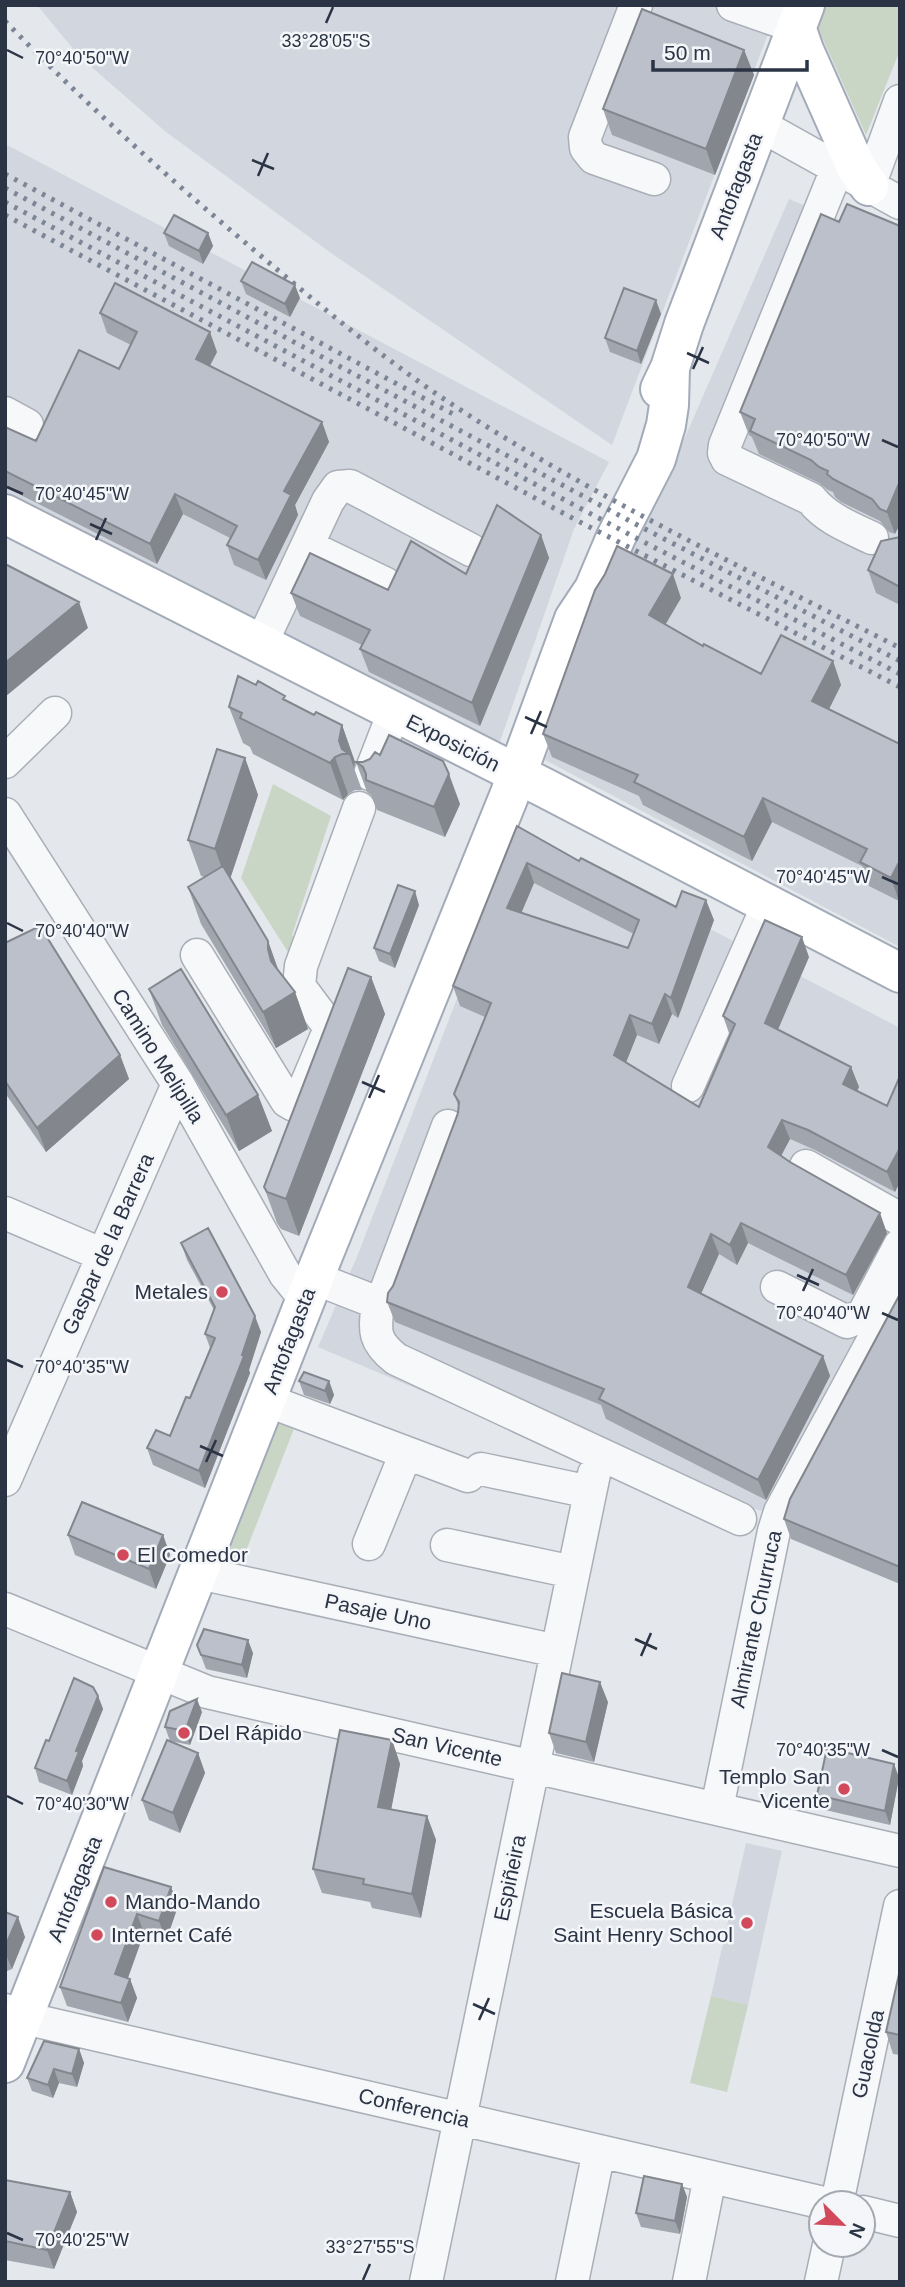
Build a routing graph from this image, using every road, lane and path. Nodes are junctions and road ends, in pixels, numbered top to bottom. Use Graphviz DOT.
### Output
graph roads {
  1 [pos="636,5"];
  2 [pos="733,5"];
  3 [pos="801,16"];
  4 [pos="900,101"];
  5 [pos="760,125"];
  6 [pos="654,179"];
  7 [pos="869,186"];
  8 [pos="5,514"];
  9 [pos="872,538"];
  10 [pos="307,546"];
  11 [pos="471,550"];
  12 [pos="386,584"];
  13 [pos="261,645"];
  14 [pos="394,712"];
  15 [pos="55,713"];
  16 [pos="5,762"];
  17 [pos="370,774"];
  18 [pos="516,775"];
  19 [pos="359,808"];
  20 [pos="5,814"];
  21 [pos="768,905"];
  22 [pos="197,955"];
  23 [pos="900,973"];
  24 [pos="177,1084"];
  25 [pos="688,1086"];
  26 [pos="448,1126"];
  27 [pos="806,1166"];
  28 [pos="5,1213"];
  29 [pos="900,1219"];
  30 [pos="900,1245"];
  31 [pos="103,1255"];
  32 [pos="777,1287"];
  33 [pos="310,1289"];
  34 [pos="900,1291"];
  35 [pos="378,1302"];
  36 [pos="266,1400"];
  37 [pos="406,1453"];
  38 [pos="5,1480"];
  39 [pos="740,1520"];
  40 [pos="369,1544"];
  41 [pos="447,1545"];
  42 [pos="573,1572"];
  43 [pos="199,1573"];
  44 [pos="5,1609"];
  45 [pos="557,1651"];
  46 [pos="160,1674"];
  47 [pos="533,1767"];
  48 [pos="717,1808"];
  49 [pos="900,1851"];
  50 [pos="900,1906"];
  51 [pos="15,2014"];
  52 [pos="5,2063"];
  53 [pos="460,2119"];
  54 [pos="599,2151"];
  55 [pos="710,2177"];
  56 [pos="840,2189"];
  57 [pos="807,2199"];
  58 [pos="877,2215"];
  59 [pos="900,2221"];
  60 [pos="826,2259"];
  61 [pos="426,2282"];
  62 [pos="572,2282"];
  63 [pos="689,2282"];
  64 [pos="821,2282"];
  1 -- 6 [label="street"];
  2 -- 3 [label="street"];
  3 -- 5 [label="main road, Antofagasta"];
  3 -- 7 [label="main road"];
  4 -- 7 [label="street"];
  5 -- 7 [label="street"];
  5 -- 18 [label="main road, Antofagasta"];
  7 -- 9 [label="street"];
  8 -- 13 [label="main road, Exposición"];
  10 -- 11 [label="street"];
  10 -- 12 [label="street"];
  10 -- 13 [label="street"];
  13 -- 14 [label="main road, Exposición"];
  14 -- 17 [label="street"];
  14 -- 18 [label="main road, Exposición"];
  15 -- 16 [label="street"];
  18 -- 21 [label="main road, Exposición"];
  18 -- 33 [label="main road, Antofagasta"];
  19 -- 22 [label="street"];
  20 -- 24 [label="street, Camino Melipilla"];
  21 -- 23 [label="main road, Exposición"];
  21 -- 25 [label="street"];
  24 -- 31 [label="street, Gaspar de la Barrera"];
  24 -- 33 [label="street, Camino Melipilla"];
  26 -- 35 [label="street"];
  27 -- 29 [label="street"];
  28 -- 31 [label="street"];
  30 -- 32 [label="street"];
  31 -- 38 [label="street, Gaspar de la Barrera"];
  33 -- 35 [label="street"];
  33 -- 36 [label="main road, Antofagasta"];
  34 -- 48 [label="street, Almirante Churruca"];
  35 -- 39 [label="street"];
  36 -- 37 [label="street"];
  36 -- 43 [label="main road, Antofagasta"];
  37 -- 40 [label="street"];
  37 -- 42 [label="street, Espiñeira"];
  41 -- 42 [label="street"];
  42 -- 45 [label="street, Espiñeira"];
  43 -- 45 [label="street, Pasaje Uno"];
  43 -- 46 [label="main road, Antofagasta"];
  44 -- 46 [label="street, San Vicente"];
  45 -- 47 [label="street, Espiñeira"];
  46 -- 47 [label="street, San Vicente"];
  46 -- 51 [label="main road, Antofagasta"];
  47 -- 48 [label="street, San Vicente"];
  47 -- 53 [label="street, Espiñeira"];
  48 -- 49 [label="street, San Vicente"];
  50 -- 56 [label="street, Guacolda"];
  51 -- 52 [label="main road, Antofagasta"];
  51 -- 53 [label="street, Conferencia"];
  53 -- 54 [label="street, Conferencia"];
  53 -- 61 [label="street, Espiñeira"];
  54 -- 55 [label="street, Conferencia"];
  54 -- 62 [label="street"];
  55 -- 57 [label="street, Conferencia"];
  55 -- 63 [label="street"];
  58 -- 59 [label="street"];
  60 -- 64 [label="street"];
}
